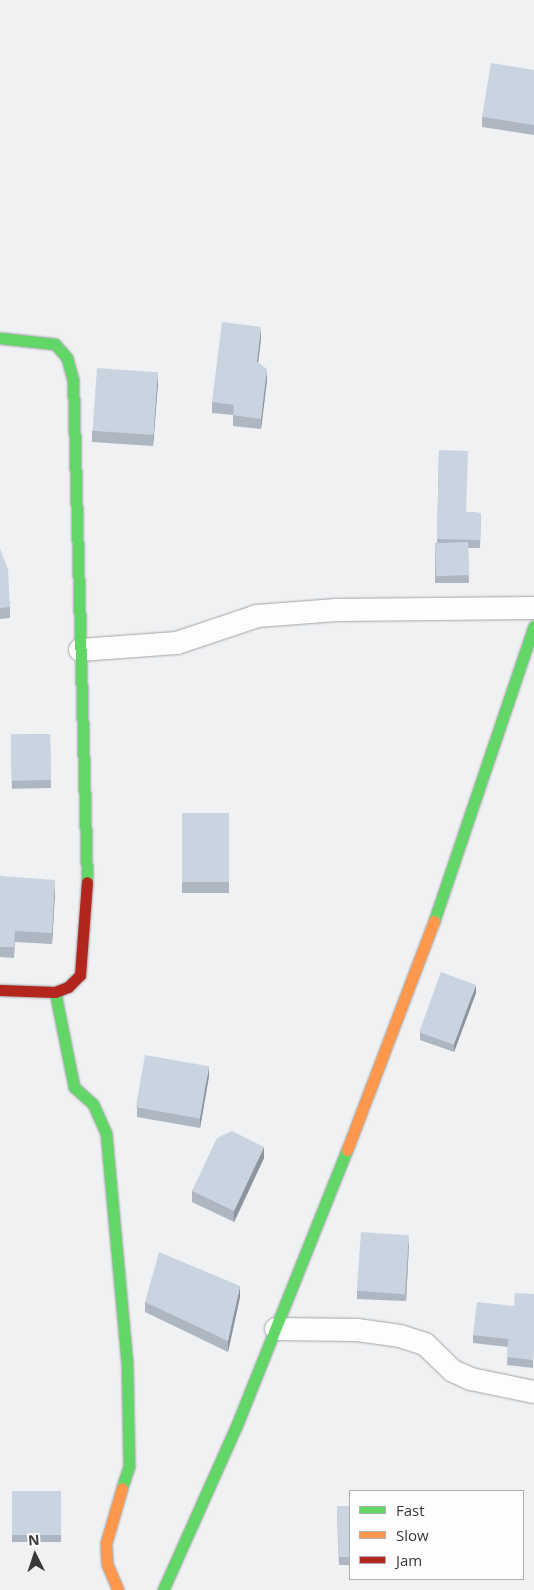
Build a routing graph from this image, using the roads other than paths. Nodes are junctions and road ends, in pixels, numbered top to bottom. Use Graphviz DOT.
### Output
graph roads {
  1 [pos="0,338"];
  2 [pos="534,608"];
  3 [pos="534,626"];
  4 [pos="80,650"];
  5 [pos="0,990"];
  6 [pos="55,992"];
  7 [pos="276,1329"];
  8 [pos="534,1392"];
  9 [pos="166,1589"];
  10 [pos="118,1590"];
  1 -- 4 [label="street"];
  2 -- 4 [label="street"];
  3 -- 7 [label="street"];
  4 -- 6 [label="street"];
  5 -- 6 [label="street"];
  6 -- 10 [label="street"];
  7 -- 8 [label="street"];
  7 -- 9 [label="street"];
}
